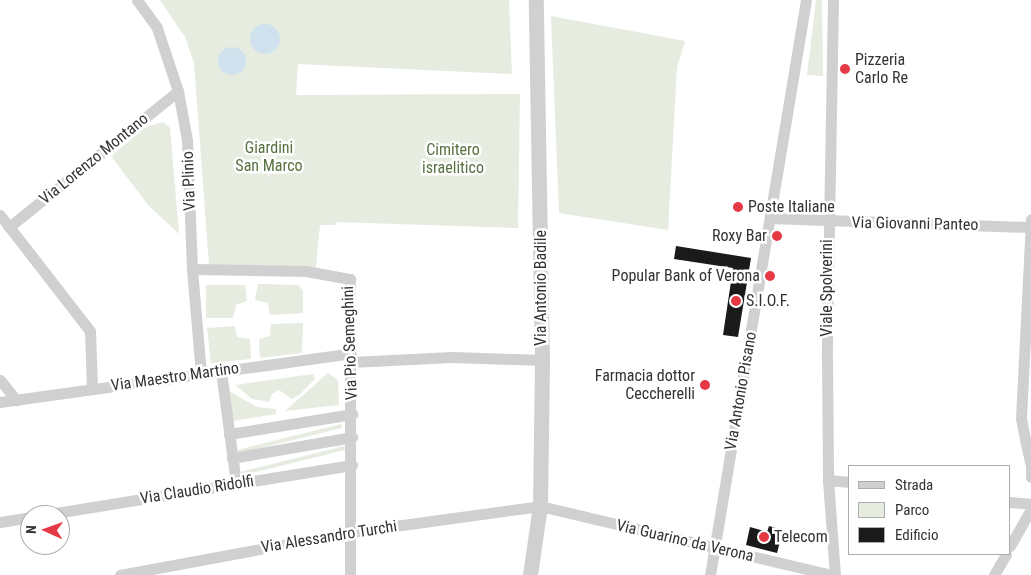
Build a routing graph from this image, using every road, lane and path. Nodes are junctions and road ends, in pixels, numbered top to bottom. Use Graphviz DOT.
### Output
graph roads {
  1 [pos="137,0"];
  2 [pos="536,0"];
  3 [pos="806,0"];
  4 [pos="833,0"];
  5 [pos="178,91"];
  6 [pos="0,216"];
  7 [pos="770,218"];
  8 [pos="1031,219"];
  9 [pos="828,222"];
  10 [pos="9,227"];
  11 [pos="1031,227"];
  12 [pos="192,269"];
  13 [pos="351,358"];
  14 [pos="542,360"];
  15 [pos="221,371"];
  16 [pos="201,373"];
  17 [pos="0,380"];
  18 [pos="92,388"];
  19 [pos="16,400"];
  20 [pos="0,402"];
  21 [pos="352,414"];
  22 [pos="229,434"];
  23 [pos="352,437"];
  24 [pos="1029,446"];
  25 [pos="232,458"];
  26 [pos="352,465"];
  27 [pos="1031,466"];
  28 [pos="1031,477"];
  29 [pos="828,480"];
  30 [pos="848,482"];
  31 [pos="236,484"];
  32 [pos="1011,502"];
  33 [pos="1031,504"];
  34 [pos="540,506"];
  35 [pos="1031,508"];
  36 [pos="70,511"];
  37 [pos="20,519"];
  38 [pos="0,522"];
  39 [pos="351,532"];
  40 [pos="1011,544"];
  41 [pos="714,549"];
  42 [pos="1005,555"];
  43 [pos="150,572"];
  44 [pos="120,575"];
  45 [pos="350,575"];
  46 [pos="530,575"];
  47 [pos="710,575"];
  48 [pos="831,575"];
  49 [pos="835,575"];
  50 [pos="994,575"];
  1 -- 5 [label="street, Via Plinio"];
  2 -- 14 [label="street, Via Antonio Badile"];
  3 -- 7 [label="street, Via Antonio Pisano"];
  4 -- 9 [label="street, Viale Spolverini"];
  5 -- 10 [label="street, Via Lorenzo Montano"];
  5 -- 12 [label="street, Via Plinio"];
  6 -- 10 [label="street"];
  7 -- 9 [label="street, Via Giovanni Panteo"];
  7 -- 41 [label="street, Via Antonio Pisano"];
  8 -- 11 [label="street"];
  9 -- 11 [label="street, Via Giovanni Panteo"];
  9 -- 29 [label="street, Viale Spolverini"];
  10 -- 18 [label="street"];
  11 -- 24 [label="street"];
  12 -- 13 [label="street, Via Pio Semeghini"];
  12 -- 16 [label="street, Via Plinio"];
  13 -- 14 [label="street, Via Maestro Martino"];
  13 -- 15 [label="street, Via Maestro Martino"];
  13 -- 21 [label="street, Via Pio Semeghini"];
  14 -- 34 [label="street, Via Antonio Badile"];
  15 -- 16 [label="street, Via Maestro Martino"];
  15 -- 22 [label="street"];
  16 -- 18 [label="street, Via Maestro Martino"];
  17 -- 19 [label="street"];
  18 -- 19 [label="street, Via Maestro Martino"];
  19 -- 20 [label="street, Via Maestro Martino"];
  21 -- 22 [label="street"];
  21 -- 23 [label="street, Via Pio Semeghini"];
  22 -- 25 [label="street"];
  23 -- 25 [label="street"];
  23 -- 26 [label="street, Via Pio Semeghini"];
  24 -- 27 [label="street"];
  25 -- 31 [label="street"];
  26 -- 31 [label="street, Via Claudio Ridolfi"];
  26 -- 39 [label="street, Via Pio Semeghini"];
  27 -- 28 [label="street"];
  29 -- 30 [label="street"];
  29 -- 49 [label="street, Viale Spolverini"];
  31 -- 36 [label="street, Via Claudio Ridolfi"];
  32 -- 33 [label="street"];
  34 -- 39 [label="street, Via Alessandro Turchi"];
  34 -- 41 [label="street, Via Guarino da Verona"];
  34 -- 46 [label="street, Via Antonio Badile"];
  35 -- 40 [label="street"];
  37 -- 38 [label="street"];
  39 -- 43 [label="street, Via Alessandro Turchi"];
  39 -- 45 [label="street, Via Pio Semeghini"];
  41 -- 47 [label="street, Via Antonio Pisano"];
  41 -- 48 [label="street, Via Guarino da Verona"];
  42 -- 50 [label="street"];
  43 -- 44 [label="street, Via Alessandro Turchi"];
}
